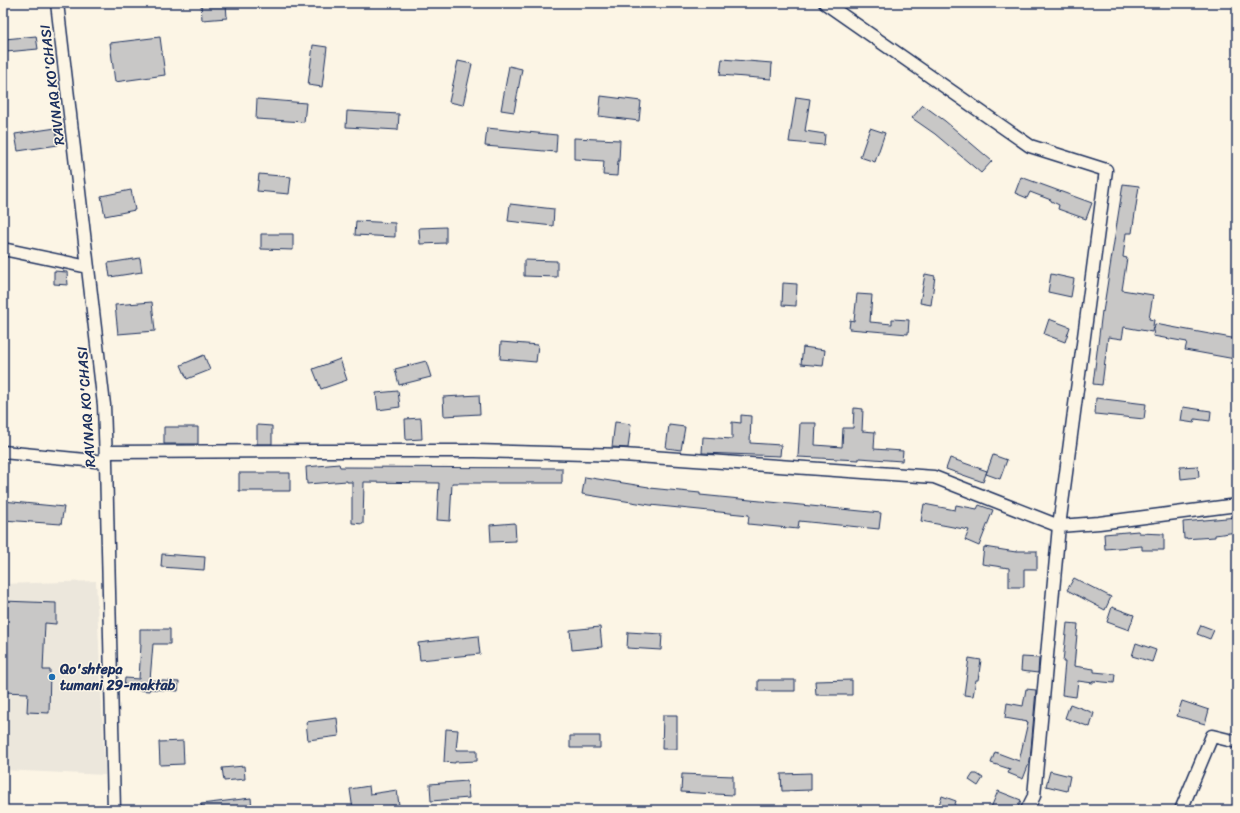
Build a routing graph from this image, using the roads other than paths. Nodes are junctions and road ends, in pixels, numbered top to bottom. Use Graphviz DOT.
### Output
graph roads {
  1 [pos="57,3"];
  2 [pos="825,3"];
  3 [pos="3,249"];
  4 [pos="88,267"];
  5 [pos="3,452"];
  6 [pos="106,457"];
  7 [pos="1237,505"];
  8 [pos="1059,526"];
  9 [pos="1237,742"];
  10 [pos="114,810"];
  11 [pos="1027,810"];
  12 [pos="1181,810"];
  1 -- 4 [label="street, RAVNAQ KO'CHASI"];
  2 -- 8 [label="street"];
  3 -- 4 [label="street"];
  4 -- 6 [label="street, RAVNAQ KO'CHASI"];
  5 -- 6 [label="street"];
  6 -- 8 [label="street"];
  6 -- 10 [label="street, RAVNAQ KO'CHASI"];
  7 -- 8 [label="street"];
  8 -- 11 [label="street"];
  9 -- 12 [label="street"];
}
